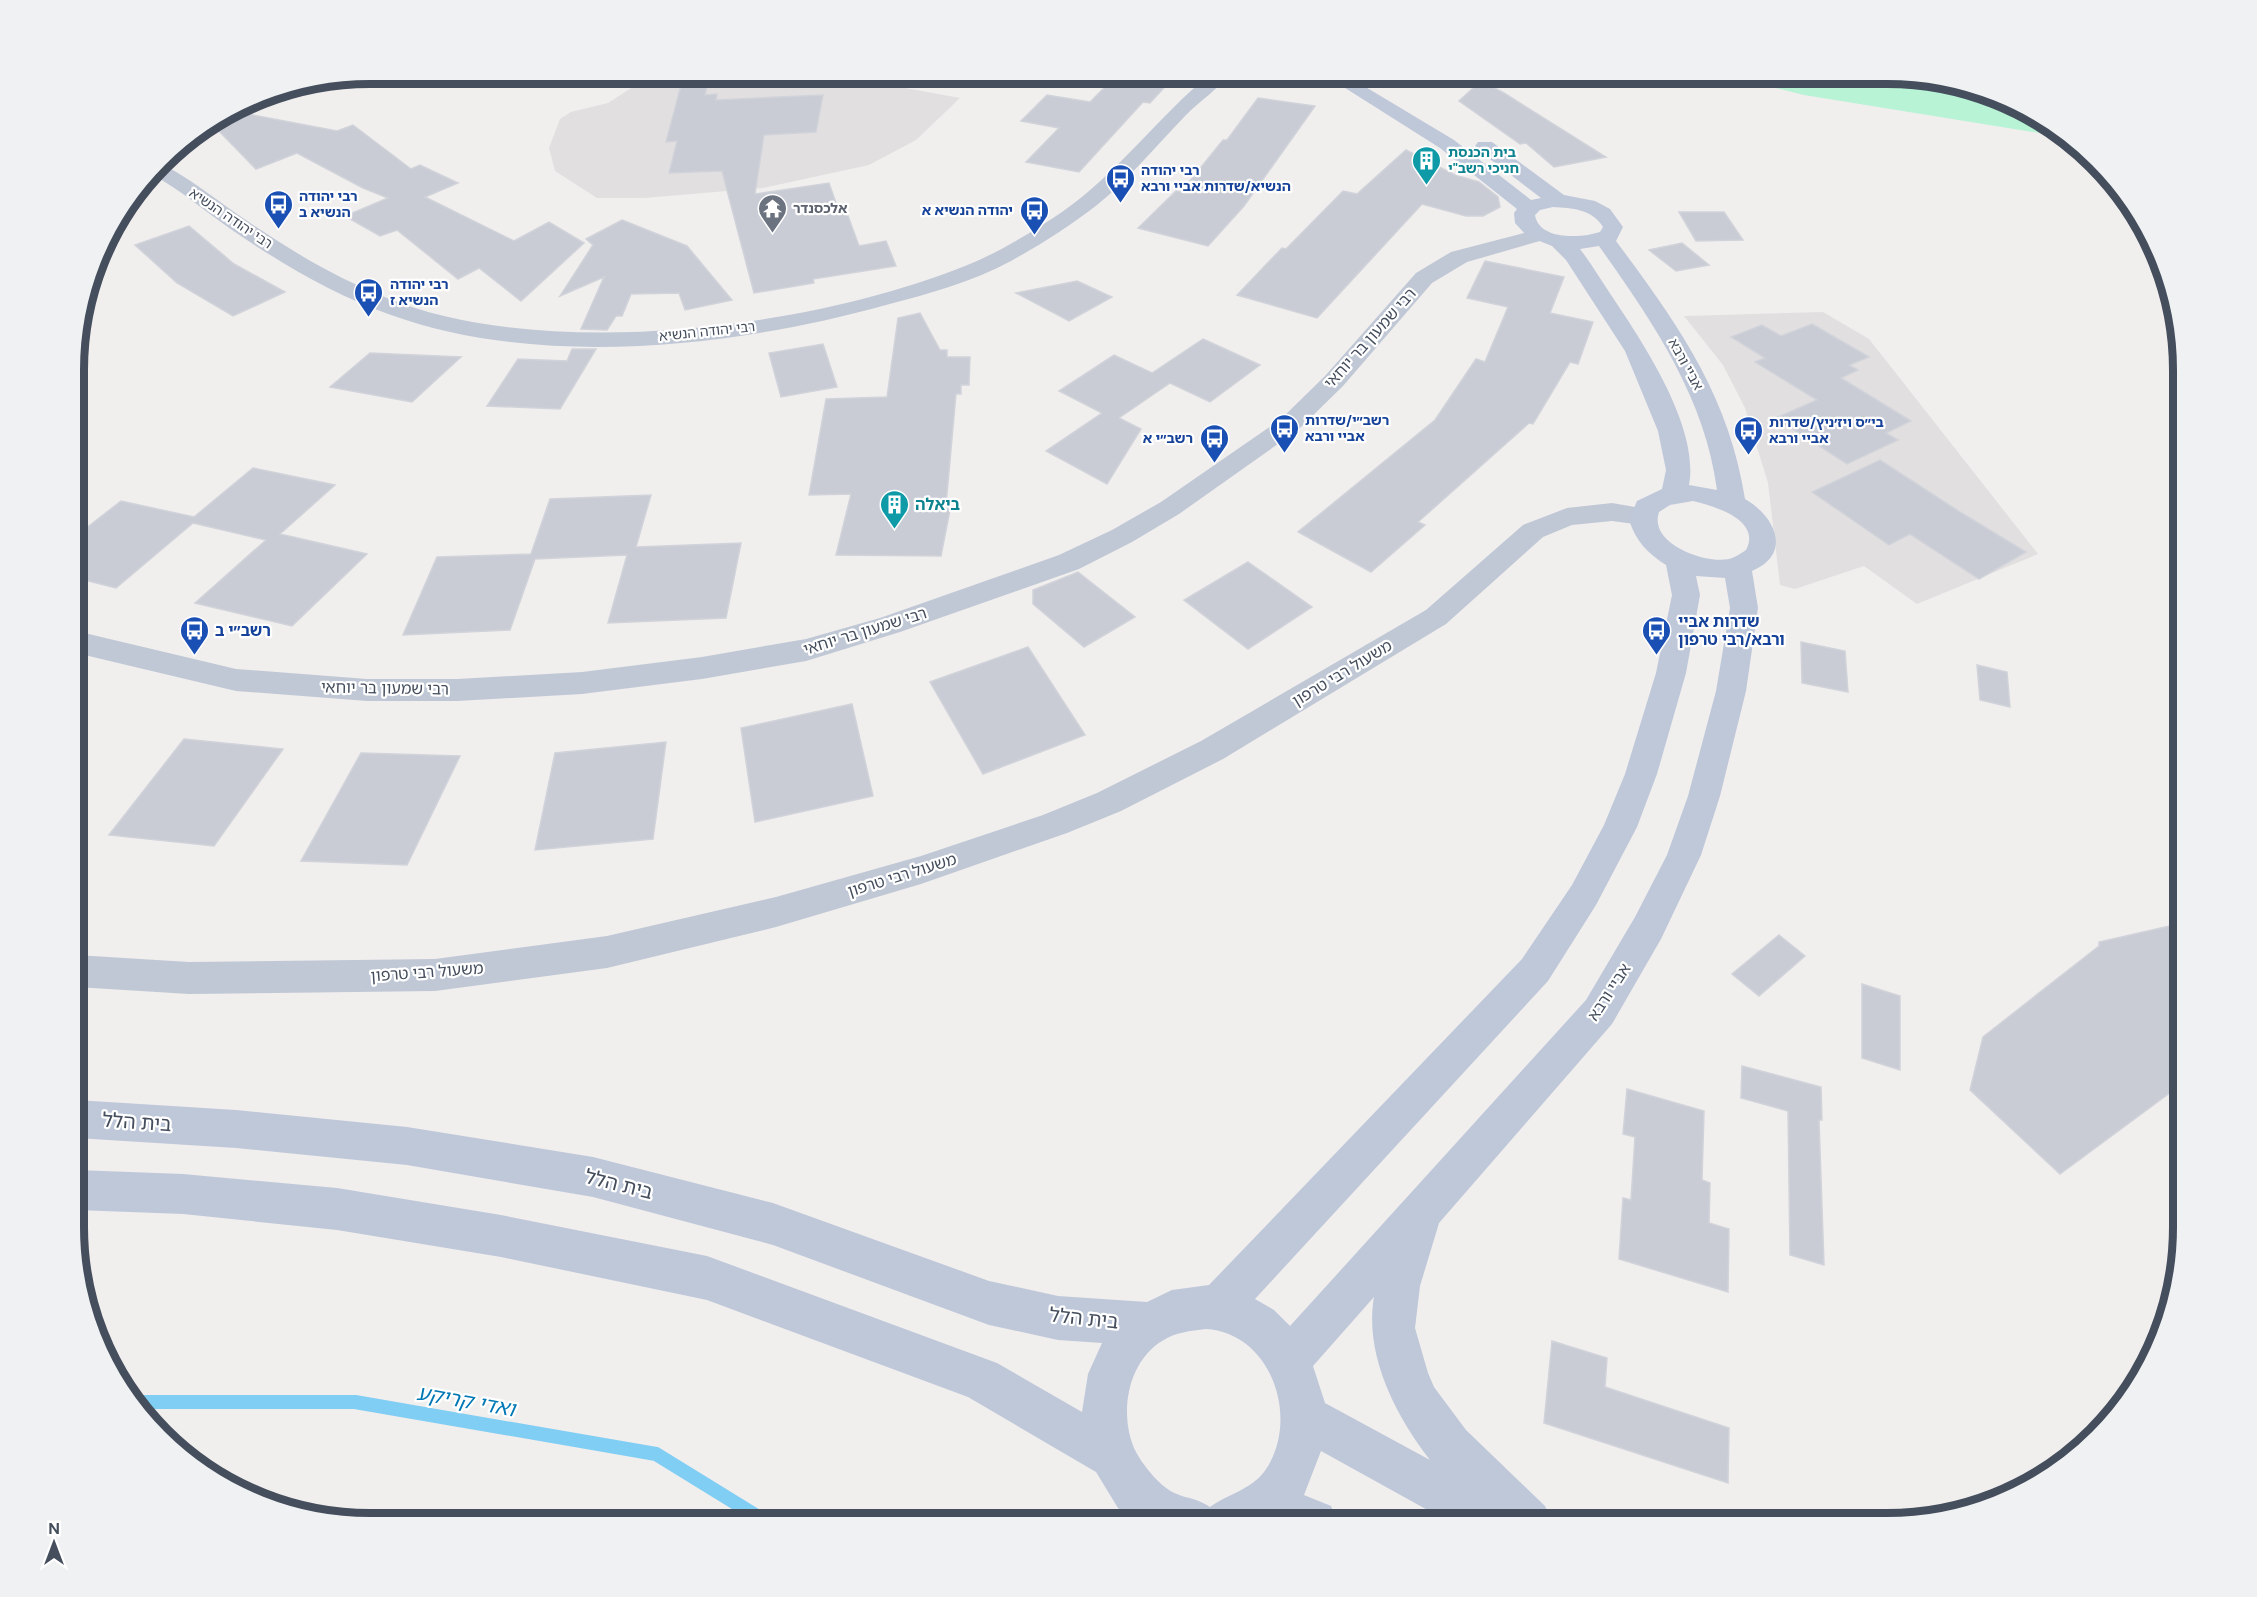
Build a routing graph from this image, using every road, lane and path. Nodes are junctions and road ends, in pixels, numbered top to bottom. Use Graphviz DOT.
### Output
graph roads {
  1 [pos="1208,84"];
  2 [pos="1348,84"];
  3 [pos="1473,137"];
  4 [pos="163,173"];
  5 [pos="1558,201"];
  6 [pos="1528,208"];
  7 [pos="1550,239"];
  8 [pos="1604,239"];
  9 [pos="1674,494"];
  10 [pos="1732,504"];
  11 [pos="1642,516"];
  12 [pos="1679,561"];
  13 [pos="1737,567"];
  14 [pos="84,644"];
  15 [pos="84,971"];
  16 [pos="84,1120"];
  17 [pos="84,1190"];
  18 [pos="1422,1209"];
  19 [pos="1218,1306"];
  20 [pos="1145,1323"];
  21 [pos="1289,1360"];
  22 [pos="1305,1417"];
  23 [pos="1111,1455"];
  24 [pos="1161,1513"];
  25 [pos="1247,1513"];
  26 [pos="1480,1513"];
  27 [pos="1517,1513"];
  1 -- 4 [label="street, רבי יהודה הנשיא"];
  2 -- 6 [label="street"];
  3 -- 5 [label="street"];
  5 -- 6 [label="street"];
  5 -- 8 [label="street"];
  6 -- 7 [label="street"];
  7 -- 8 [label="street"];
  7 -- 9 [label="street"];
  7 -- 14 [label="street, רבי שמעון בר יוחאי"];
  8 -- 10 [label="street, אביי ורבא"];
  9 -- 10 [label="street"];
  9 -- 11 [label="street"];
  10 -- 13 [label="street"];
  11 -- 12 [label="street"];
  11 -- 15 [label="street, משעול רבי טרפון"];
  12 -- 13 [label="street"];
  12 -- 19 [label="street"];
  13 -- 18 [label="street, אביי ורבא"];
  16 -- 20 [label="street, בית הלל"];
  17 -- 23 [label="street"];
  18 -- 21 [label="street, אביי ורבא"];
  18 -- 27 [label="street"];
  19 -- 20 [label="street"];
  19 -- 21 [label="street"];
  20 -- 23 [label="street"];
  21 -- 22 [label="street"];
  22 -- 25 [label="street"];
  22 -- 26 [label="street"];
  23 -- 24 [label="street"];
}
